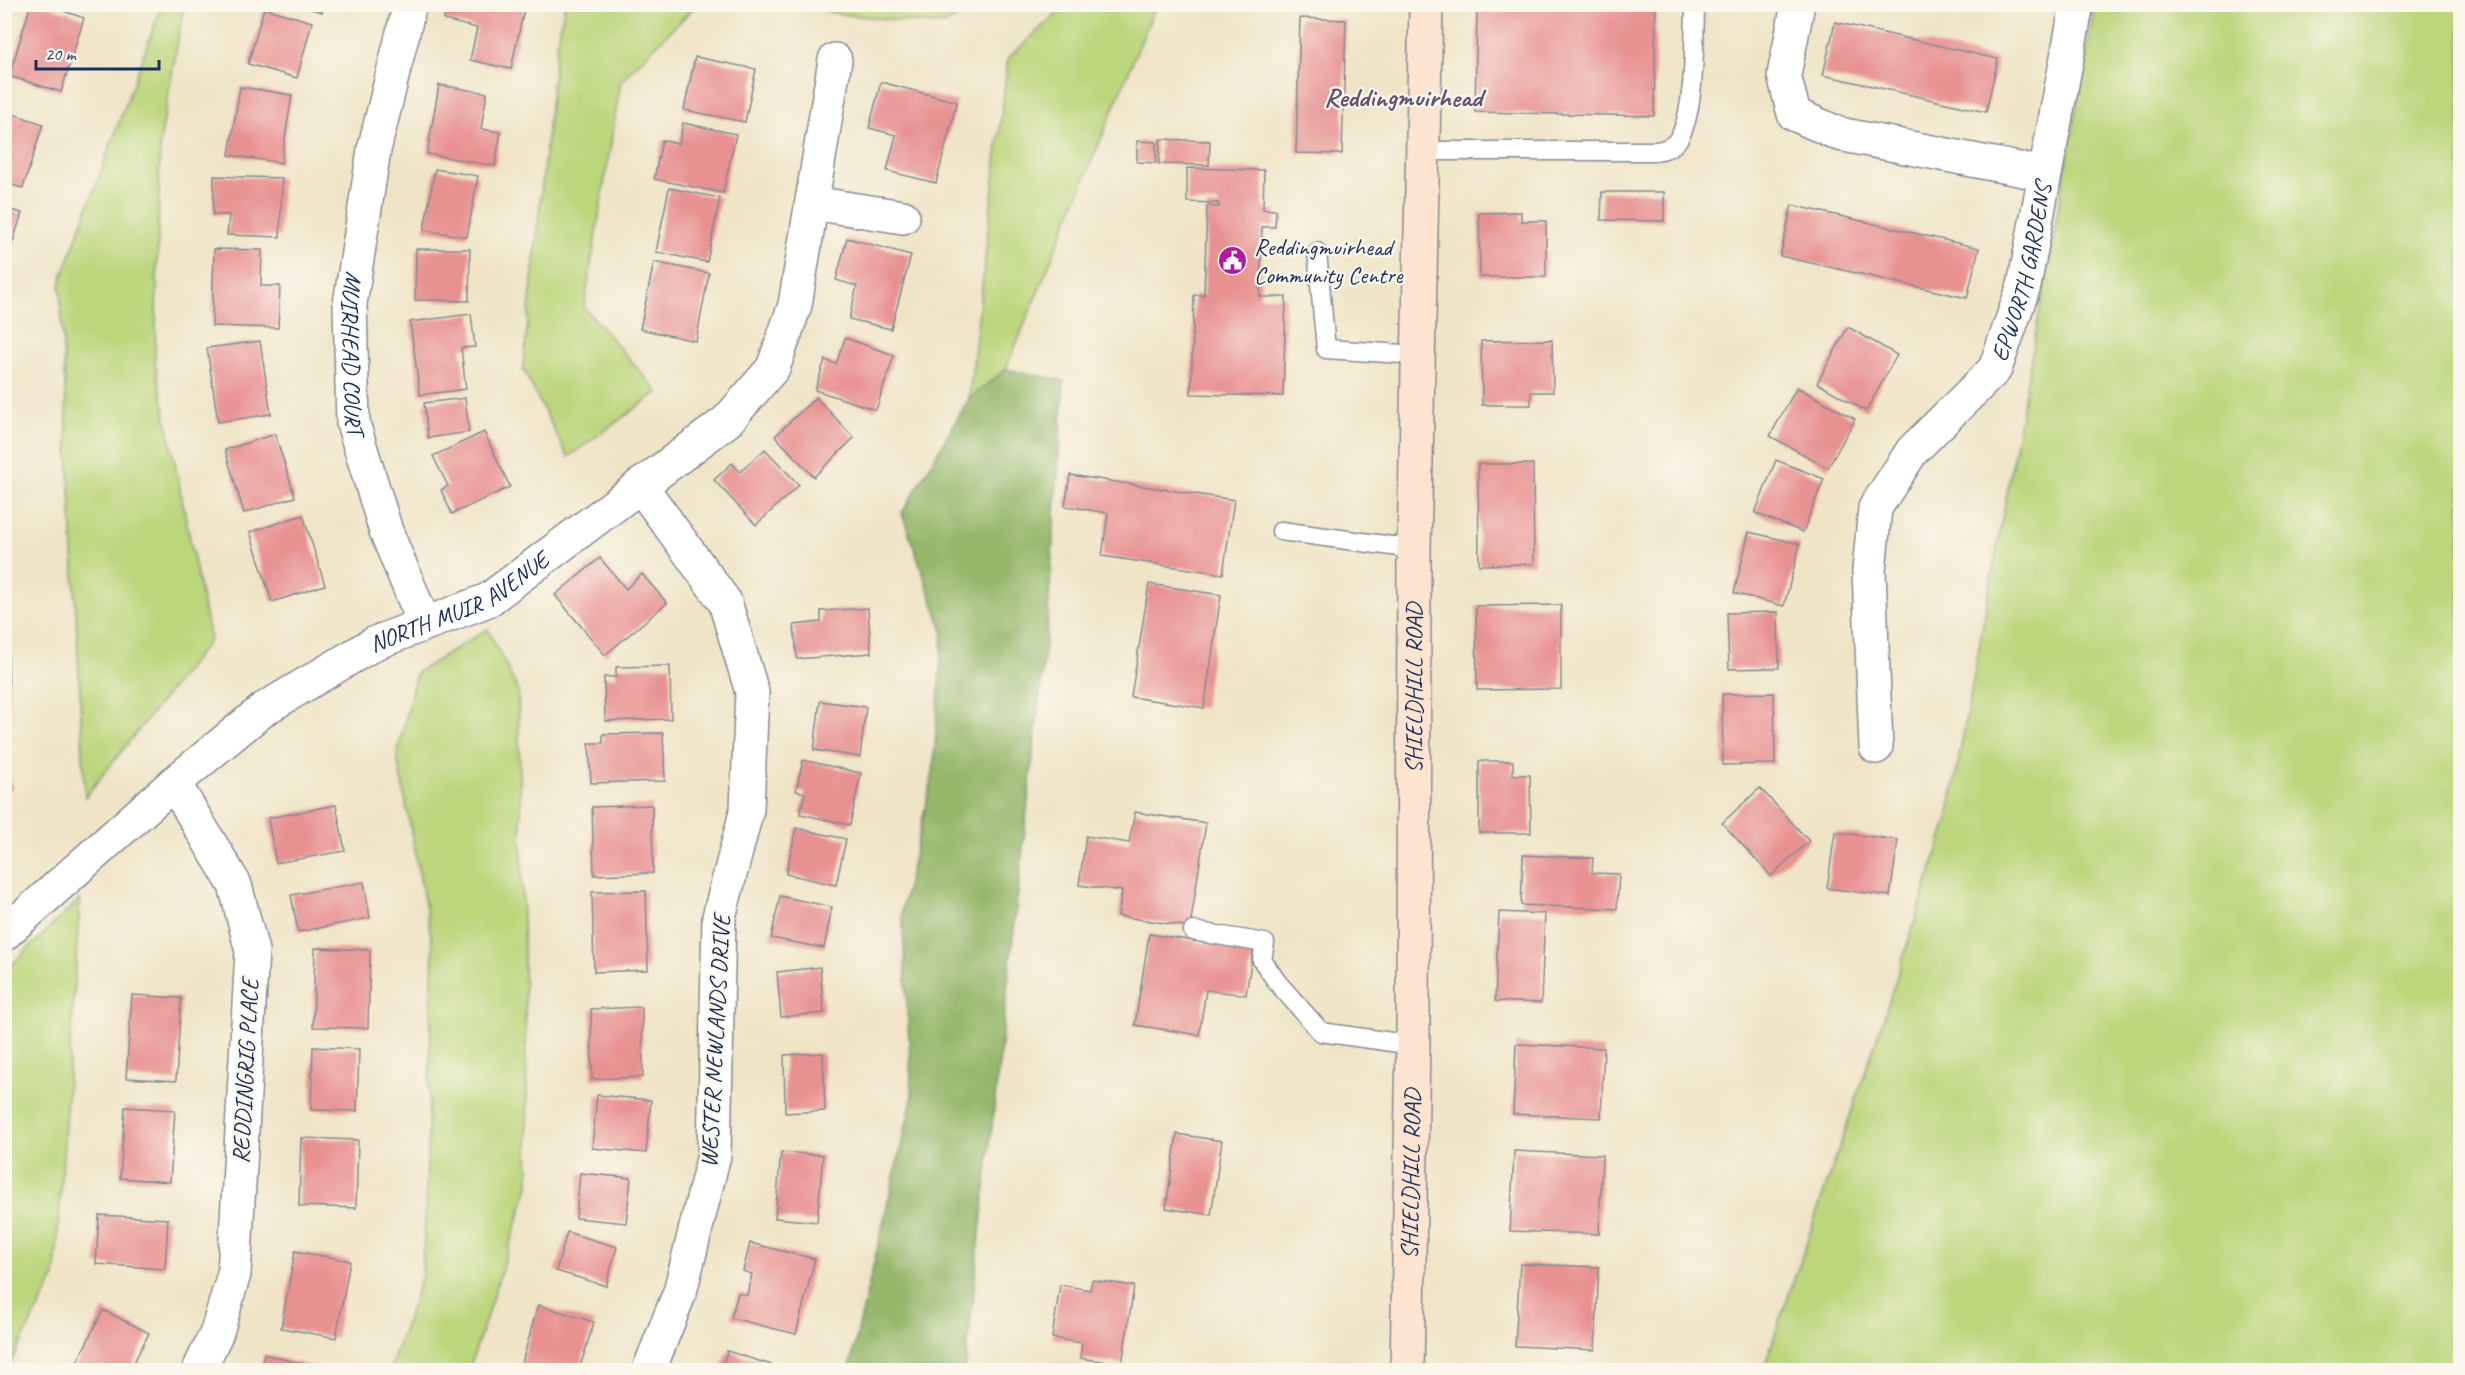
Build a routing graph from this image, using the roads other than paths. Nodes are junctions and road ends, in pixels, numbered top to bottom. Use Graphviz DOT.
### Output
graph roads {
  1 [pos="410,4"];
  2 [pos="1426,4"];
  3 [pos="1695,4"];
  4 [pos="1798,4"];
  5 [pos="2077,4"];
  6 [pos="835,60"];
  7 [pos="1422,151"];
  8 [pos="2044,174"];
  9 [pos="812,203"];
  10 [pos="903,217"];
  11 [pos="1317,252"];
  12 [pos="1418,355"];
  13 [pos="640,486"];
  14 [pos="1281,531"];
  15 [pos="1414,549"];
  16 [pos="424,623"];
  17 [pos="1876,747"];
  18 [pos="174,783"];
  19 [pos="1193,931"];
  20 [pos="4,934"];
  21 [pos="1413,1045"];
  22 [pos="199,1371"];
  23 [pos="649,1371"];
  24 [pos="1407,1371"];
  1 -- 16 [label="street, MUIRHEAD COURT"];
  2 -- 7 [label="main road, SHIELDHILL ROAD"];
  3 -- 7 [label="lane"];
  4 -- 8 [label="street"];
  5 -- 8 [label="street, EPWORTH GARDENS"];
  6 -- 9 [label="street, NORTH MUIR AVENUE"];
  7 -- 12 [label="main road, SHIELDHILL ROAD"];
  8 -- 17 [label="street, EPWORTH GARDENS"];
  9 -- 10 [label="street"];
  9 -- 13 [label="street, NORTH MUIR AVENUE"];
  11 -- 12 [label="lane"];
  12 -- 15 [label="main road, SHIELDHILL ROAD"];
  13 -- 16 [label="street, NORTH MUIR AVENUE"];
  13 -- 23 [label="street, WESTER NEWLANDS DRIVE"];
  14 -- 15 [label="lane"];
  15 -- 21 [label="main road, SHIELDHILL ROAD"];
  16 -- 18 [label="street, NORTH MUIR AVENUE"];
  18 -- 20 [label="street, NORTH MUIR AVENUE"];
  18 -- 22 [label="street, REDDINGRIG PLACE"];
  19 -- 21 [label="lane"];
  21 -- 24 [label="main road, SHIELDHILL ROAD"];
}
